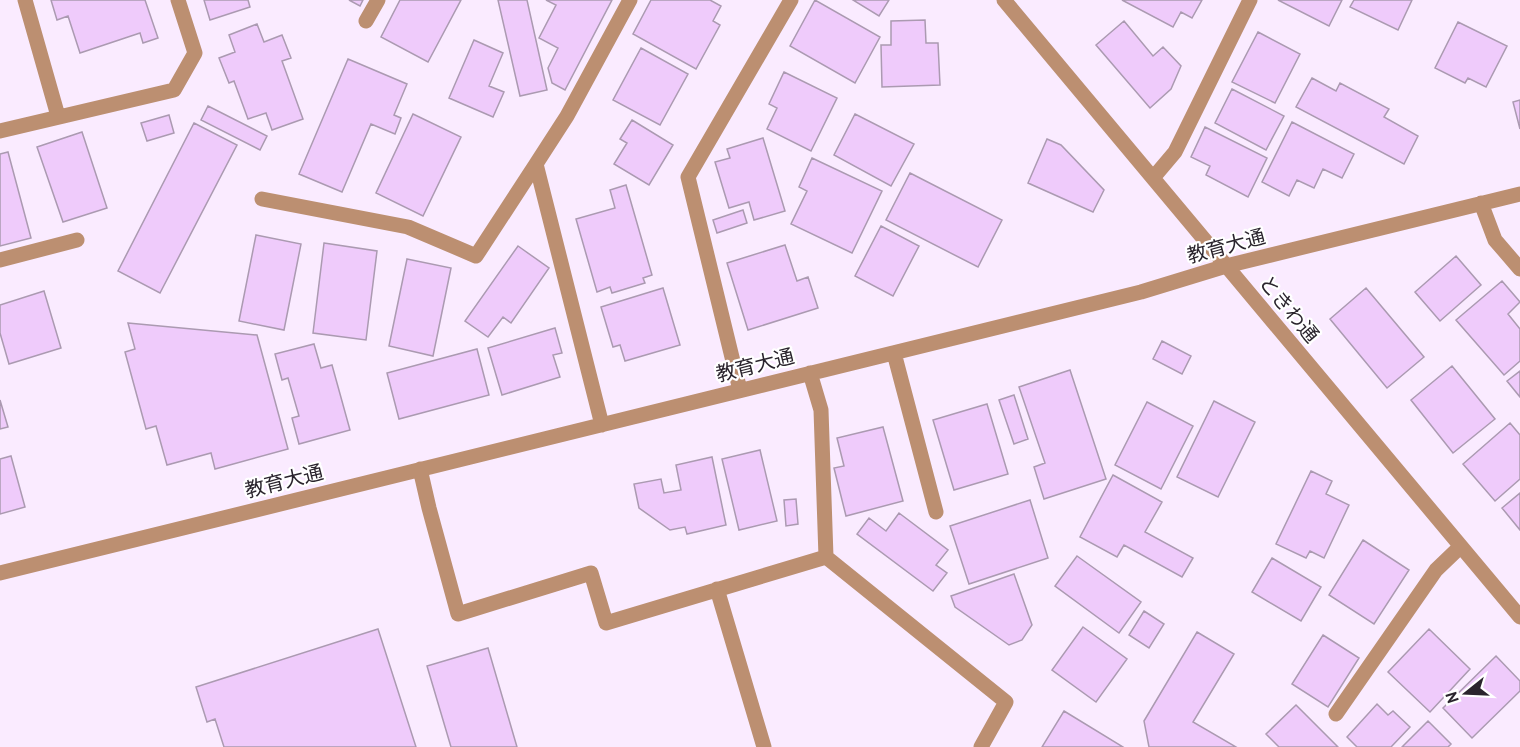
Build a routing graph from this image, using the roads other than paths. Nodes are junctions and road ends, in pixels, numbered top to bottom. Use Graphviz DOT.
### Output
graph roads {
  1 [pos="25,0"];
  2 [pos="178,0"];
  3 [pos="378,0"];
  4 [pos="630,0"];
  5 [pos="790,0"];
  6 [pos="1004,0"];
  7 [pos="1250,0"];
  8 [pos="366,21"];
  9 [pos="58,117"];
  10 [pos="0,131"];
  11 [pos="536,164"];
  12 [pos="1153,178"];
  13 [pos="1520,194"];
  14 [pos="262,199"];
  15 [pos="1482,203"];
  16 [pos="77,240"];
  17 [pos="0,260"];
  18 [pos="1226,266"];
  19 [pos="1520,269"];
  20 [pos="894,353"];
  21 [pos="810,373"];
  22 [pos="740,390"];
  23 [pos="602,425"];
  24 [pos="420,469"];
  25 [pos="936,512"];
  26 [pos="1460,547"];
  27 [pos="826,557"];
  28 [pos="0,573"];
  29 [pos="717,589"];
  30 [pos="1520,617"];
  31 [pos="1336,714"];
  32 [pos="764,747"];
  33 [pos="981,747"];
  1 -- 9 [label="street"];
  2 -- 9 [label="street"];
  3 -- 8 [label="street"];
  4 -- 11 [label="street"];
  5 -- 22 [label="street"];
  6 -- 12 [label="street, ときわ通"];
  7 -- 12 [label="street"];
  9 -- 10 [label="street"];
  11 -- 14 [label="street"];
  11 -- 23 [label="street"];
  12 -- 18 [label="street, ときわ通"];
  13 -- 15 [label="street, 教育大通"];
  15 -- 18 [label="street, 教育大通"];
  15 -- 19 [label="street"];
  16 -- 17 [label="street"];
  18 -- 20 [label="street, 教育大通"];
  18 -- 26 [label="street, ときわ通"];
  20 -- 21 [label="street, 教育大通"];
  20 -- 25 [label="street"];
  21 -- 22 [label="street, 教育大通"];
  21 -- 27 [label="street"];
  22 -- 23 [label="street, 教育大通"];
  23 -- 24 [label="street, 教育大通"];
  24 -- 28 [label="street, 教育大通"];
  24 -- 29 [label="street"];
  26 -- 30 [label="street, ときわ通"];
  26 -- 31 [label="street"];
  27 -- 29 [label="street"];
  27 -- 33 [label="street"];
  29 -- 32 [label="street"];
}
